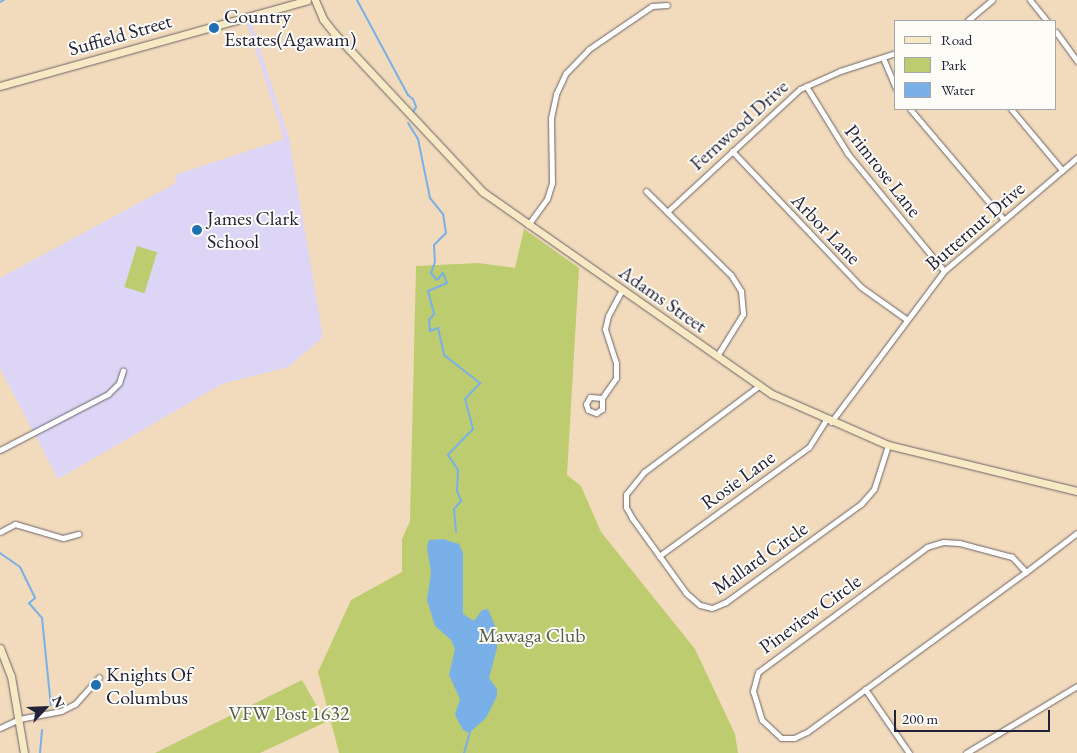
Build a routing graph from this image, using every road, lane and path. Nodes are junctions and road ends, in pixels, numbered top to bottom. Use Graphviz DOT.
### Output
graph roads {
  1 [pos="307,0"];
  2 [pos="315,0"];
  3 [pos="992,0"];
  4 [pos="1030,0"];
  5 [pos="667,5"];
  6 [pos="968,20"];
  7 [pos="1046,20"];
  8 [pos="1057,33"];
  9 [pos="894,54"];
  10 [pos="883,58"];
  11 [pos="1077,61"];
  12 [pos="894,83"];
  13 [pos="0,86"];
  14 [pos="806,86"];
  15 [pos="911,110"];
  16 [pos="1012,110"];
  17 [pos="732,151"];
  18 [pos="1077,158"];
  19 [pos="1062,170"];
  20 [pos="646,191"];
  21 [pos="667,212"];
  22 [pos="1004,220"];
  23 [pos="528,225"];
  24 [pos="944,270"];
  25 [pos="622,290"];
  26 [pos="906,319"];
  27 [pos="717,356"];
  28 [pos="123,371"];
  29 [pos="760,386"];
  30 [pos="602,398"];
  31 [pos="829,421"];
  32 [pos="888,445"];
  33 [pos="0,450"];
  34 [pos="1077,491"];
  35 [pos="0,532"];
  36 [pos="1077,533"];
  37 [pos="78,534"];
  38 [pos="659,556"];
  39 [pos="1026,572"];
  40 [pos="0,648"];
  41 [pos="99,677"];
  42 [pos="1077,686"];
  43 [pos="865,690"];
  44 [pos="19,719"];
  45 [pos="0,728"];
  46 [pos="24,753"];
  47 [pos="909,753"];
  48 [pos="966,753"];
  1 -- 13 [label="street, Suffield Street"];
  2 -- 23 [label="street, Adams Street"];
  3 -- 6 [label="street"];
  4 -- 7 [label="street"];
  5 -- 23 [label="street"];
  8 -- 11 [label="street"];
  9 -- 10 [label="street, Fernwood Drive"];
  10 -- 12 [label="street"];
  10 -- 14 [label="street, Fernwood Drive"];
  14 -- 17 [label="street, Fernwood Drive"];
  14 -- 24 [label="street, Primrose Lane"];
  15 -- 22 [label="street"];
  16 -- 19 [label="street"];
  17 -- 21 [label="street, Fernwood Drive"];
  17 -- 26 [label="street, Arbor Lane"];
  18 -- 19 [label="street, Butternut Drive"];
  19 -- 22 [label="street, Butternut Drive"];
  20 -- 21 [label="street"];
  21 -- 27 [label="street"];
  22 -- 24 [label="street, Butternut Drive"];
  23 -- 25 [label="street, Adams Street"];
  24 -- 26 [label="street, Butternut Drive"];
  25 -- 27 [label="street, Adams Street"];
  25 -- 30 [label="street"];
  26 -- 31 [label="street, Butternut Drive"];
  27 -- 29 [label="street, Adams Street"];
  28 -- 33 [label="street"];
  29 -- 31 [label="street, Adams Street"];
  29 -- 38 [label="street, Mallard Circle"];
  31 -- 32 [label="street, Adams Street"];
  31 -- 38 [label="street, Rosie Lane"];
  32 -- 34 [label="street, Adams Street"];
  32 -- 38 [label="street, Mallard Circle"];
  35 -- 37 [label="street"];
  36 -- 39 [label="street, Pineview Circle"];
  39 -- 43 [label="street, Pineview Circle"];
  39 -- 43 [label="street, Pineview Circle"];
  40 -- 44 [label="street"];
  41 -- 44 [label="street"];
  42 -- 48 [label="street"];
  43 -- 47 [label="street"];
  44 -- 45 [label="street"];
  44 -- 46 [label="street"];
}
